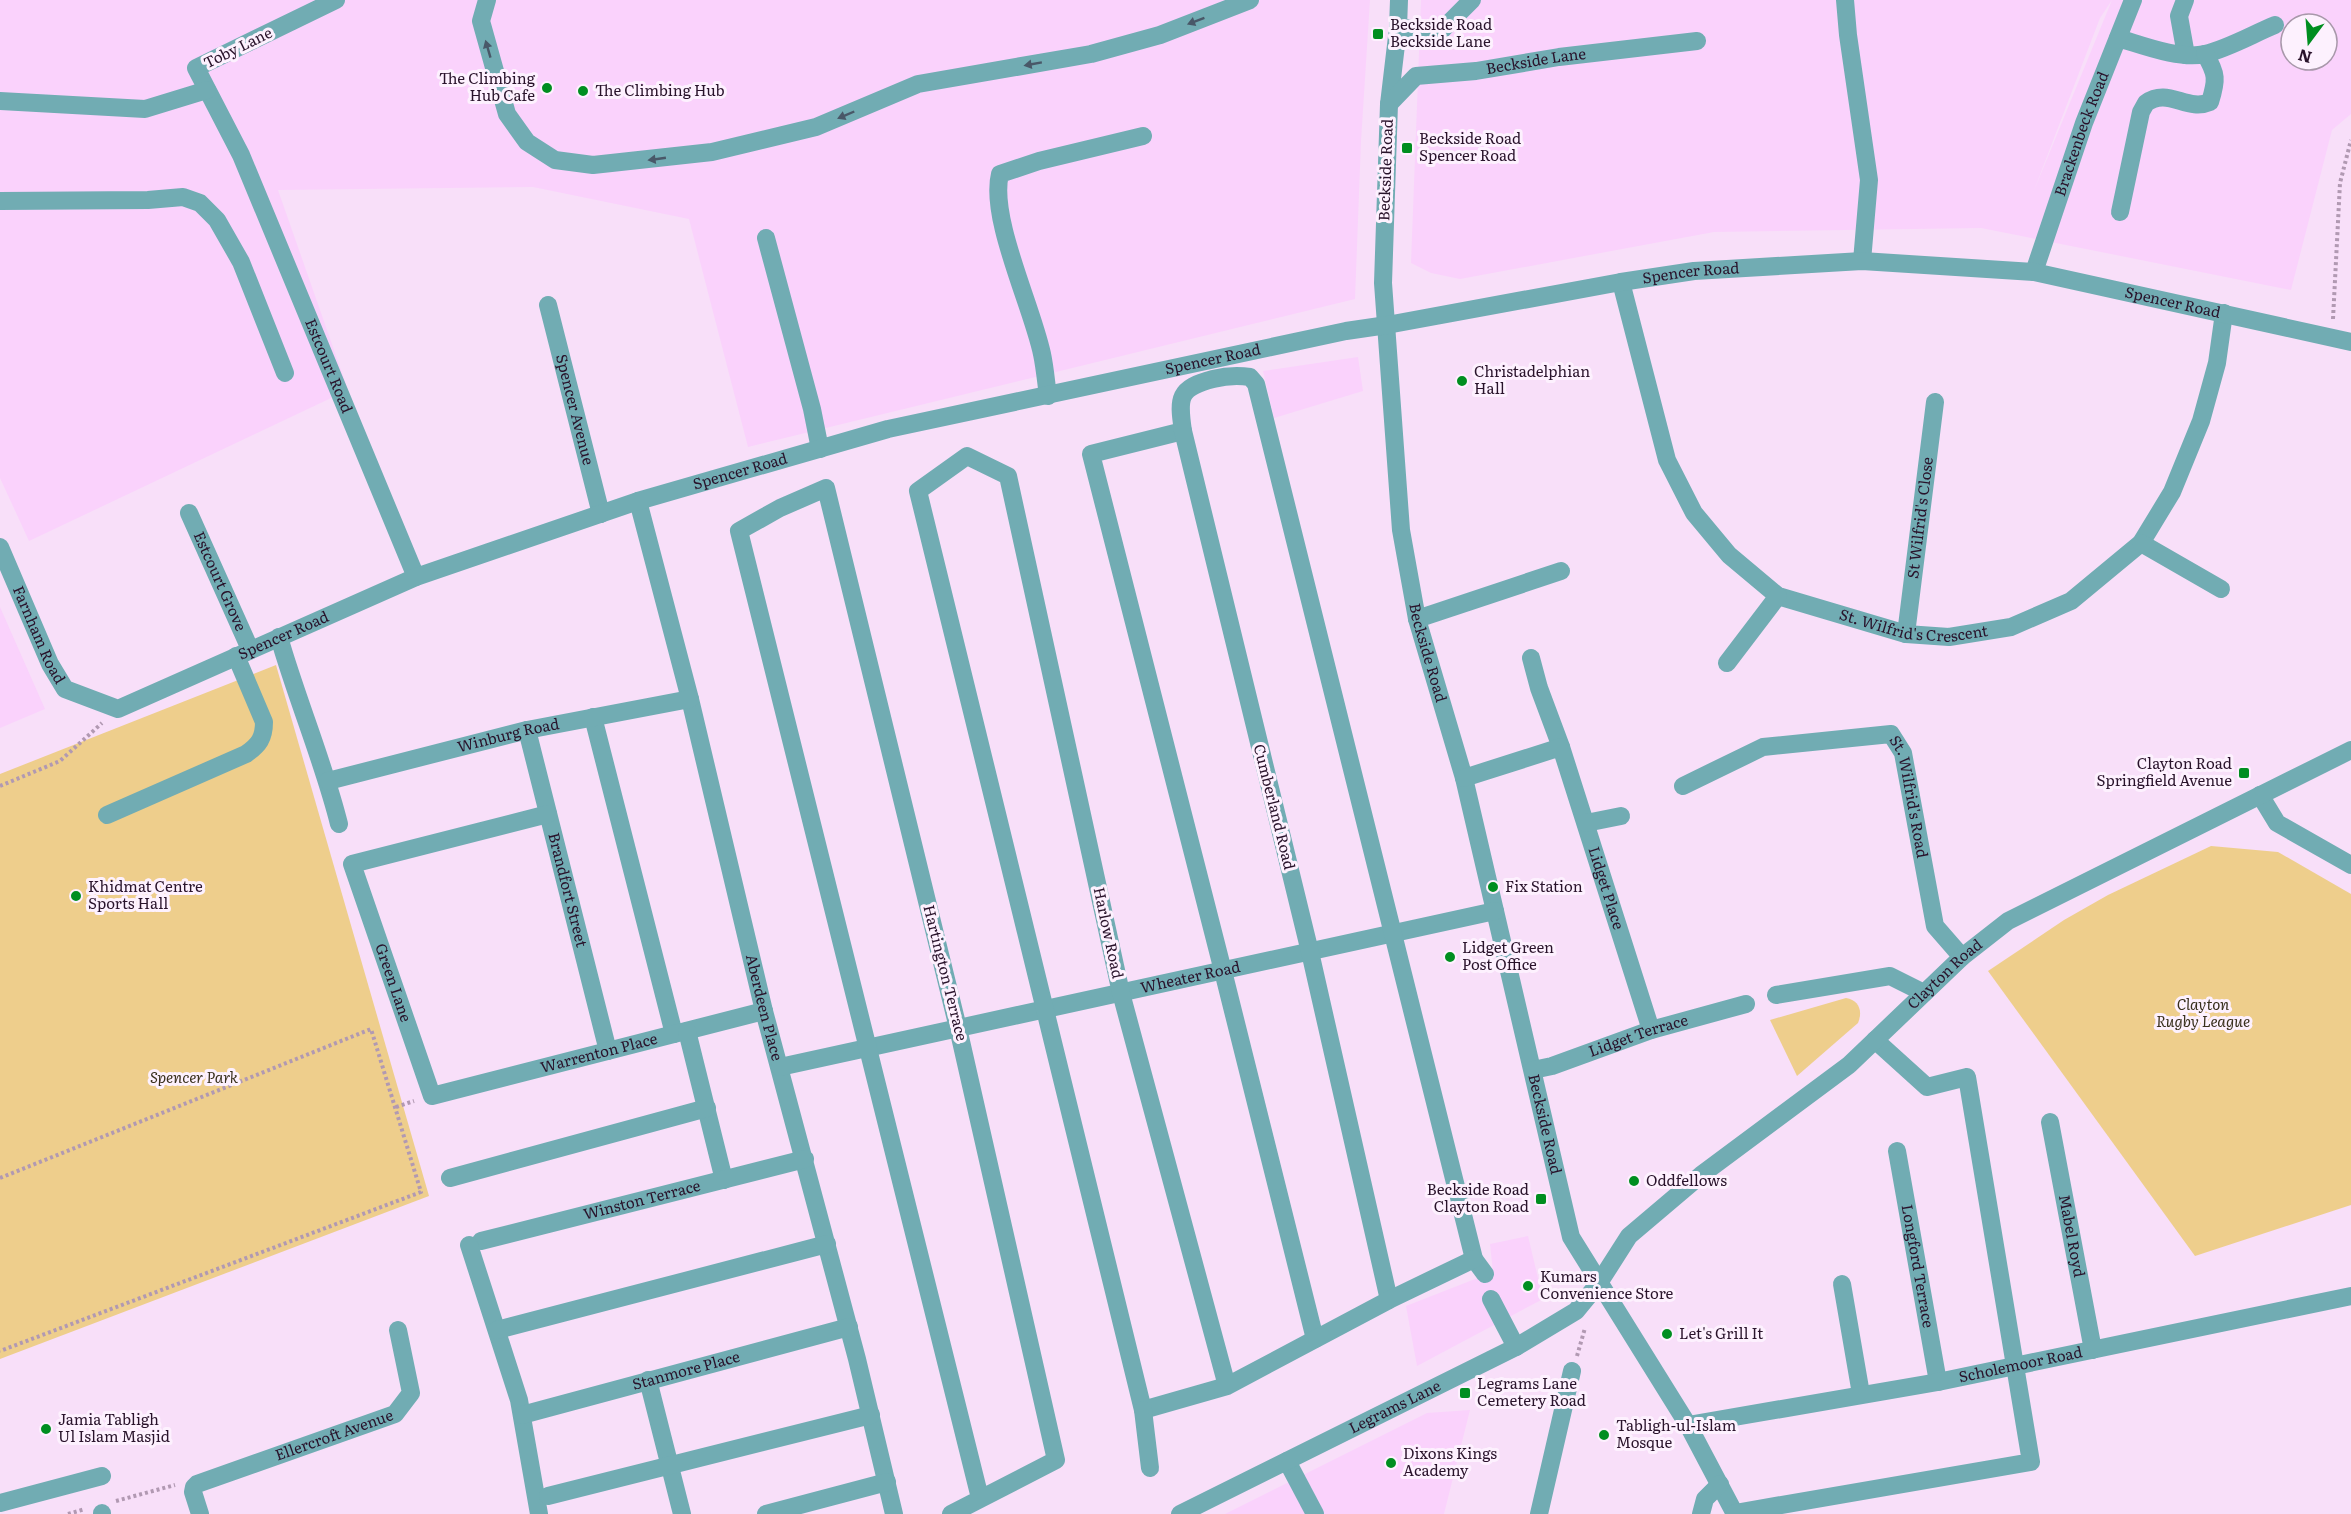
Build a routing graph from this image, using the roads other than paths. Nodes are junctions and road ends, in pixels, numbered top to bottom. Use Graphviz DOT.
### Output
graph roads {
  1 [pos="336,0"];
  2 [pos="487,0"];
  3 [pos="1250,0"];
  4 [pos="1399,0"];
  5 [pos="1472,0"];
  6 [pos="1845,0"];
  7 [pos="2133,0"];
  8 [pos="2186,0"];
  9 [pos="2276,25"];
  10 [pos="1398,28"];
  11 [pos="2118,38"];
  12 [pos="1696,41"];
  13 [pos="2195,54"];
  14 [pos="207,90"];
  15 [pos="0,101"];
  16 [pos="1389,104"];
  17 [pos="1143,136"];
  18 [pos="241,155"];
  19 [pos="0,201"];
  20 [pos="2120,212"];
  21 [pos="766,238"];
  22 [pos="1862,261"];
  23 [pos="2034,272"];
  24 [pos="1621,282"];
  25 [pos="548,305"];
  26 [pos="2224,313"];
  27 [pos="1388,325"];
  28 [pos="2351,342"];
  29 [pos="285,373"];
  30 [pos="1048,396"];
  31 [pos="1935,402"];
  32 [pos="1183,431"];
  33 [pos="820,449"];
  34 [pos="638,501"];
  35 [pos="189,513"];
  36 [pos="601,514"];
  37 [pos="2141,543"];
  38 [pos="0,547"];
  39 [pos="1561,571"];
  40 [pos="416,577"];
  41 [pos="2221,589"];
  42 [pos="1778,596"];
  43 [pos="1417,619"];
  44 [pos="1906,634"];
  45 [pos="279,637"];
  46 [pos="243,653"];
  47 [pos="1531,658"];
  48 [pos="1727,663"];
  49 [pos="690,699"];
  50 [pos="118,709"];
  51 [pos="593,717"];
  52 [pos="527,730"];
  53 [pos="1562,747"];
  54 [pos="2351,750"];
  55 [pos="1464,778"];
  56 [pos="328,781"];
  57 [pos="1683,786"];
  58 [pos="2260,795"];
  59 [pos="548,814"];
  60 [pos="107,815"];
  61 [pos="1621,816"];
  62 [pos="1586,823"];
  63 [pos="339,824"];
  64 [pos="2351,865"];
  65 [pos="1495,912"];
  66 [pos="1394,934"];
  67 [pos="1310,952"];
  68 [pos="1962,957"];
  69 [pos="1223,971"];
  70 [pos="1121,993"];
  71 [pos="1924,993"];
  72 [pos="1776,995"];
  73 [pos="1746,1004"];
  74 [pos="1046,1009"];
  75 [pos="764,1011"];
  76 [pos="958,1028"];
  77 [pos="1651,1030"];
  78 [pos="681,1032"];
  79 [pos="1875,1040"];
  80 [pos="867,1048"];
  81 [pos="608,1051"];
  82 [pos="780,1067"];
  83 [pos="1533,1070"];
  84 [pos="432,1096"];
  85 [pos="707,1108"];
  86 [pos="2050,1122"];
  87 [pos="1898,1152"];
  88 [pos="805,1159"];
  89 [pos="450,1178"];
  90 [pos="724,1180"];
  91 [pos="827,1244"];
  92 [pos="1474,1258"];
  93 [pos="1485,1274"];
  94 [pos="1599,1283"];
  95 [pos="1842,1284"];
  96 [pos="2351,1296"];
  97 [pos="1491,1299"];
  98 [pos="1389,1300"];
  99 [pos="849,1327"];
  100 [pos="398,1330"];
  101 [pos="497,1330"];
  102 [pos="1315,1339"];
  103 [pos="1516,1347"];
  104 [pos="2094,1350"];
  105 [pos="2015,1366"];
  106 [pos="1572,1371"];
  107 [pos="648,1380"];
  108 [pos="1938,1382"];
  109 [pos="1227,1386"];
  110 [pos="1861,1394"];
  111 [pos="1143,1410"];
  112 [pos="522,1415"];
  113 [pos="871,1415"];
  114 [pos="1688,1425"];
  115 [pos="1287,1461"];
  116 [pos="670,1466"];
  117 [pos="1150,1468"];
  118 [pos="102,1476"];
  119 [pos="887,1482"];
  120 [pos="1720,1484"];
  121 [pos="548,1497"];
  122 [pos="980,1498"];
  123 [pos="0,1503"];
  124 [pos="1735,1513"];
  125 [pos="200,1514"];
  126 [pos="539,1514"];
  127 [pos="682,1514"];
  128 [pos="766,1514"];
  129 [pos="894,1514"];
  130 [pos="951,1514"];
  131 [pos="1180,1514"];
  132 [pos="1315,1514"];
  133 [pos="1539,1514"];
  134 [pos="1701,1514"];
  1 -- 14 [label="street, Toby Lane"];
  3 -- 2 [label="street, one-way"];
  4 -- 10 [label="street, Beckside Road"];
  5 -- 10 [label="street"];
  6 -- 22 [label="street"];
  7 -- 11 [label="street, Brackenbeck Road"];
  8 -- 13 [label="street"];
  9 -- 13 [label="street"];
  10 -- 16 [label="street, Beckside Road"];
  11 -- 13 [label="street"];
  11 -- 23 [label="street, Brackenbeck Road"];
  12 -- 16 [label="street, Beckside Lane"];
  13 -- 20 [label="street"];
  14 -- 15 [label="street"];
  14 -- 18 [label="street, Toby Lane"];
  16 -- 27 [label="street, Beckside Road"];
  17 -- 30 [label="street"];
  18 -- 40 [label="street, Estcourt Road"];
  19 -- 29 [label="street"];
  21 -- 33 [label="street"];
  22 -- 23 [label="street, Spencer Road"];
  22 -- 24 [label="street, Spencer Road"];
  23 -- 26 [label="street, Spencer Road"];
  24 -- 27 [label="street, Spencer Road"];
  24 -- 42 [label="street, St. Wilfrid's Crescent"];
  25 -- 36 [label="street, Spencer Avenue"];
  26 -- 28 [label="street, Spencer Road"];
  26 -- 37 [label="street, St. Wilfrid's Crescent"];
  27 -- 30 [label="street, Spencer Road"];
  27 -- 43 [label="street, Beckside Road"];
  30 -- 33 [label="street, Spencer Road"];
  31 -- 44 [label="street, St Wilfrid's Close"];
  32 -- 66 [label="street, Cumberland Road"];
  32 -- 67 [label="street, Cumberland Road"];
  32 -- 69 [label="street"];
  33 -- 34 [label="street, Spencer Road"];
  34 -- 36 [label="street, Spencer Road"];
  34 -- 49 [label="street, Aberdeen Place"];
  35 -- 46 [label="street, Estcourt Grove"];
  36 -- 40 [label="street, Spencer Road"];
  37 -- 41 [label="street"];
  37 -- 44 [label="street, St. Wilfrid's Crescent"];
  38 -- 50 [label="street, Farnham Road"];
  39 -- 43 [label="street"];
  40 -- 45 [label="street, Spencer Road"];
  42 -- 44 [label="street, St. Wilfrid's Crescent"];
  42 -- 48 [label="street"];
  43 -- 55 [label="street, Beckside Road"];
  45 -- 46 [label="street, Spencer Road"];
  45 -- 56 [label="street"];
  46 -- 50 [label="street, Spencer Road"];
  46 -- 60 [label="street, Estcourt Grove"];
  47 -- 53 [label="street, Lidget Place"];
  49 -- 51 [label="street, Winburg Road"];
  49 -- 75 [label="street, Aberdeen Place"];
  51 -- 52 [label="street, Winburg Road"];
  51 -- 78 [label="street"];
  52 -- 56 [label="street, Winburg Road"];
  52 -- 59 [label="street, Brandfort Street"];
  53 -- 55 [label="street"];
  53 -- 62 [label="street, Lidget Place"];
  54 -- 58 [label="street, Clayton Road"];
  55 -- 65 [label="street, Beckside Road"];
  56 -- 63 [label="street"];
  57 -- 68 [label="street, St. Wilfrid's Road"];
  58 -- 64 [label="street"];
  58 -- 68 [label="street, Clayton Road"];
  59 -- 81 [label="street, Brandfort Street"];
  59 -- 84 [label="street, Green Lane"];
  61 -- 62 [label="street"];
  62 -- 77 [label="street, Lidget Place"];
  65 -- 66 [label="street, Wheater Road"];
  65 -- 83 [label="street, Beckside Road"];
  66 -- 67 [label="street, Wheater Road"];
  66 -- 92 [label="street"];
  67 -- 69 [label="street, Wheater Road"];
  67 -- 98 [label="street, Cumberland Road"];
  68 -- 71 [label="street, Clayton Road"];
  69 -- 70 [label="street, Wheater Road"];
  69 -- 102 [label="street"];
  70 -- 74 [label="street, Wheater Road"];
  70 -- 74 [label="street, Harlow Road"];
  70 -- 109 [label="street, Harlow Road"];
  71 -- 72 [label="street"];
  71 -- 79 [label="street, Clayton Road"];
  73 -- 77 [label="street, Lidget Terrace"];
  74 -- 76 [label="street, Wheater Road"];
  74 -- 111 [label="street"];
  75 -- 78 [label="street, Warrenton Place"];
  75 -- 82 [label="street, Aberdeen Place"];
  76 -- 80 [label="street, Wheater Road"];
  76 -- 80 [label="street, Hartington Terrace"];
  76 -- 122 [label="street, Hartington Terrace"];
  77 -- 83 [label="street, Lidget Terrace"];
  78 -- 81 [label="street, Warrenton Place"];
  78 -- 85 [label="street"];
  79 -- 94 [label="street, Clayton Road"];
  79 -- 105 [label="street"];
  80 -- 82 [label="street, Wheater Road"];
  80 -- 122 [label="street"];
  81 -- 84 [label="street, Warrenton Place"];
  82 -- 88 [label="street, Aberdeen Place"];
  83 -- 94 [label="street, Beckside Road"];
  85 -- 89 [label="street"];
  85 -- 90 [label="street"];
  86 -- 104 [label="street, Mabel Royd"];
  87 -- 108 [label="street, Longford Terrace"];
  88 -- 90 [label="street, Winston Terrace"];
  88 -- 91 [label="street, Aberdeen Place"];
  90 -- 101 [label="street, Winston Terrace"];
  91 -- 99 [label="street, Aberdeen Place"];
  91 -- 101 [label="street"];
  92 -- 93 [label="street"];
  92 -- 98 [label="street"];
  94 -- 103 [label="street, Legrams Lane"];
  94 -- 114 [label="street, Beckside Road"];
  95 -- 110 [label="street"];
  96 -- 104 [label="street, Scholemoor Road"];
  97 -- 103 [label="street"];
  98 -- 102 [label="street"];
  99 -- 107 [label="street, Stanmore Place"];
  99 -- 113 [label="street, Aberdeen Place"];
  100 -- 125 [label="street, Ellercroft Avenue"];
  101 -- 112 [label="street"];
  102 -- 109 [label="street"];
  103 -- 115 [label="street, Legrams Lane"];
  104 -- 105 [label="street, Scholemoor Road"];
  105 -- 108 [label="street, Scholemoor Road"];
  105 -- 124 [label="street"];
  106 -- 133 [label="street"];
  107 -- 112 [label="street, Stanmore Place"];
  107 -- 116 [label="street"];
  108 -- 110 [label="street, Scholemoor Road"];
  109 -- 111 [label="street"];
  110 -- 114 [label="street, Scholemoor Road"];
  111 -- 117 [label="street"];
  112 -- 126 [label="street"];
  113 -- 116 [label="street"];
  113 -- 119 [label="street, Aberdeen Place"];
  114 -- 120 [label="street, Beckside Road"];
  115 -- 131 [label="street, Legrams Lane"];
  115 -- 132 [label="street"];
  116 -- 121 [label="street"];
  116 -- 127 [label="street"];
  118 -- 123 [label="street"];
  119 -- 128 [label="street"];
  119 -- 129 [label="street, Aberdeen Place"];
  120 -- 124 [label="street, Beckside Road"];
  120 -- 134 [label="street"];
  122 -- 130 [label="street"];
}
